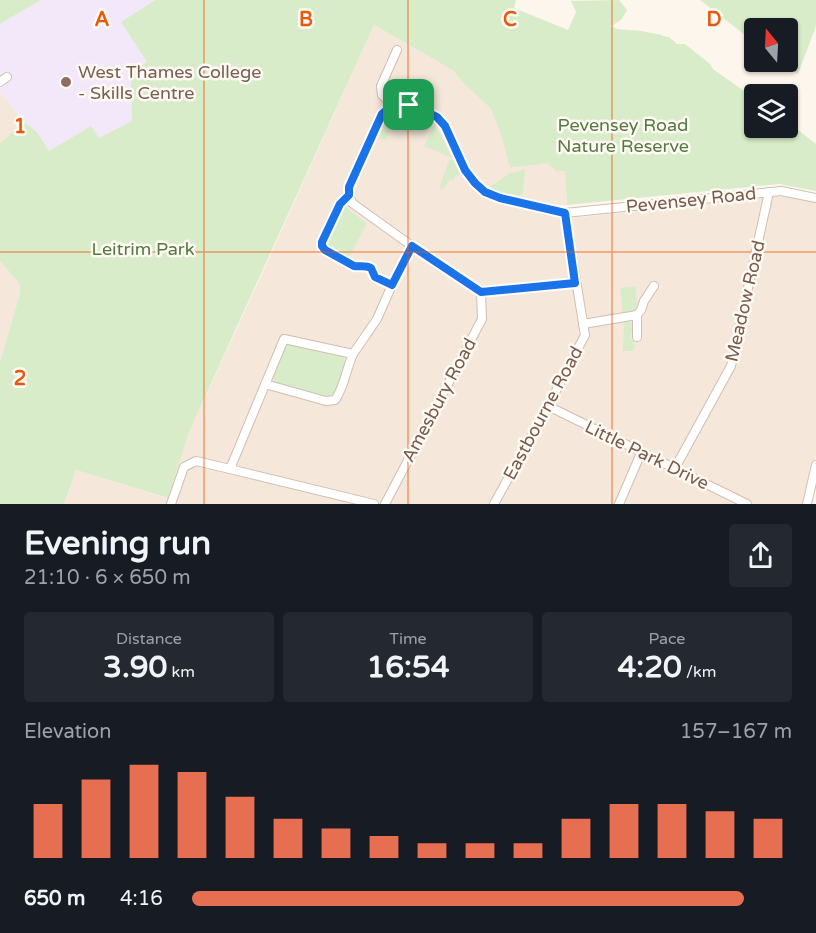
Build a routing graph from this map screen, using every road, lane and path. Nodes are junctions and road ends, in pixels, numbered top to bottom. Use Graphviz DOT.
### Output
graph roads {
  1 [pos="397,50"];
  2 [pos="393,106"];
  3 [pos="769,192"];
  4 [pos="349,195"];
  5 [pos="816,198"];
  6 [pos="565,213"];
  7 [pos="412,246"];
  8 [pos="575,283"];
  9 [pos="392,285"];
  10 [pos="654,286"];
  11 [pos="481,292"];
  12 [pos="637,315"];
  13 [pos="583,324"];
  14 [pos="637,337"];
  15 [pos="353,354"];
  16 [pos="265,384"];
  17 [pos="548,406"];
  18 [pos="642,453"];
  19 [pos="816,465"];
  20 [pos="675,468"];
  21 [pos="230,469"];
  22 [pos="735,501"];
  23 [pos="171,504"];
  24 [pos="374,504"];
  25 [pos="385,504"];
  26 [pos="494,504"];
  27 [pos="619,504"];
  28 [pos="747,504"];
  29 [pos="807,504"];
  1 -- 2 [label="street"];
  2 -- 4 [label="street"];
  2 -- 6 [label="street, Pevensey Road"];
  3 -- 5 [label="street, Pevensey Road"];
  3 -- 6 [label="street, Pevensey Road"];
  3 -- 20 [label="street, Meadow Road"];
  4 -- 7 [label="street"];
  4 -- 9 [label="street"];
  6 -- 8 [label="street, Eastbourne Road"];
  7 -- 9 [label="street"];
  7 -- 11 [label="street"];
  8 -- 11 [label="street"];
  8 -- 13 [label="street, Eastbourne Road"];
  9 -- 15 [label="street"];
  10 -- 12 [label="street"];
  11 -- 25 [label="street, Amesbury Road"];
  12 -- 13 [label="street"];
  12 -- 14 [label="street"];
  13 -- 17 [label="street, Eastbourne Road"];
  15 -- 16 [label="street"];
  15 -- 16 [label="street"];
  16 -- 21 [label="street"];
  17 -- 18 [label="street, Little Park Drive"];
  17 -- 26 [label="street, Eastbourne Road"];
  18 -- 20 [label="street, Little Park Drive"];
  18 -- 27 [label="street"];
  19 -- 29 [label="street"];
  20 -- 22 [label="street, Little Park Drive"];
  21 -- 23 [label="street"];
  21 -- 24 [label="street"];
  22 -- 28 [label="street, Little Park Drive"];
}
